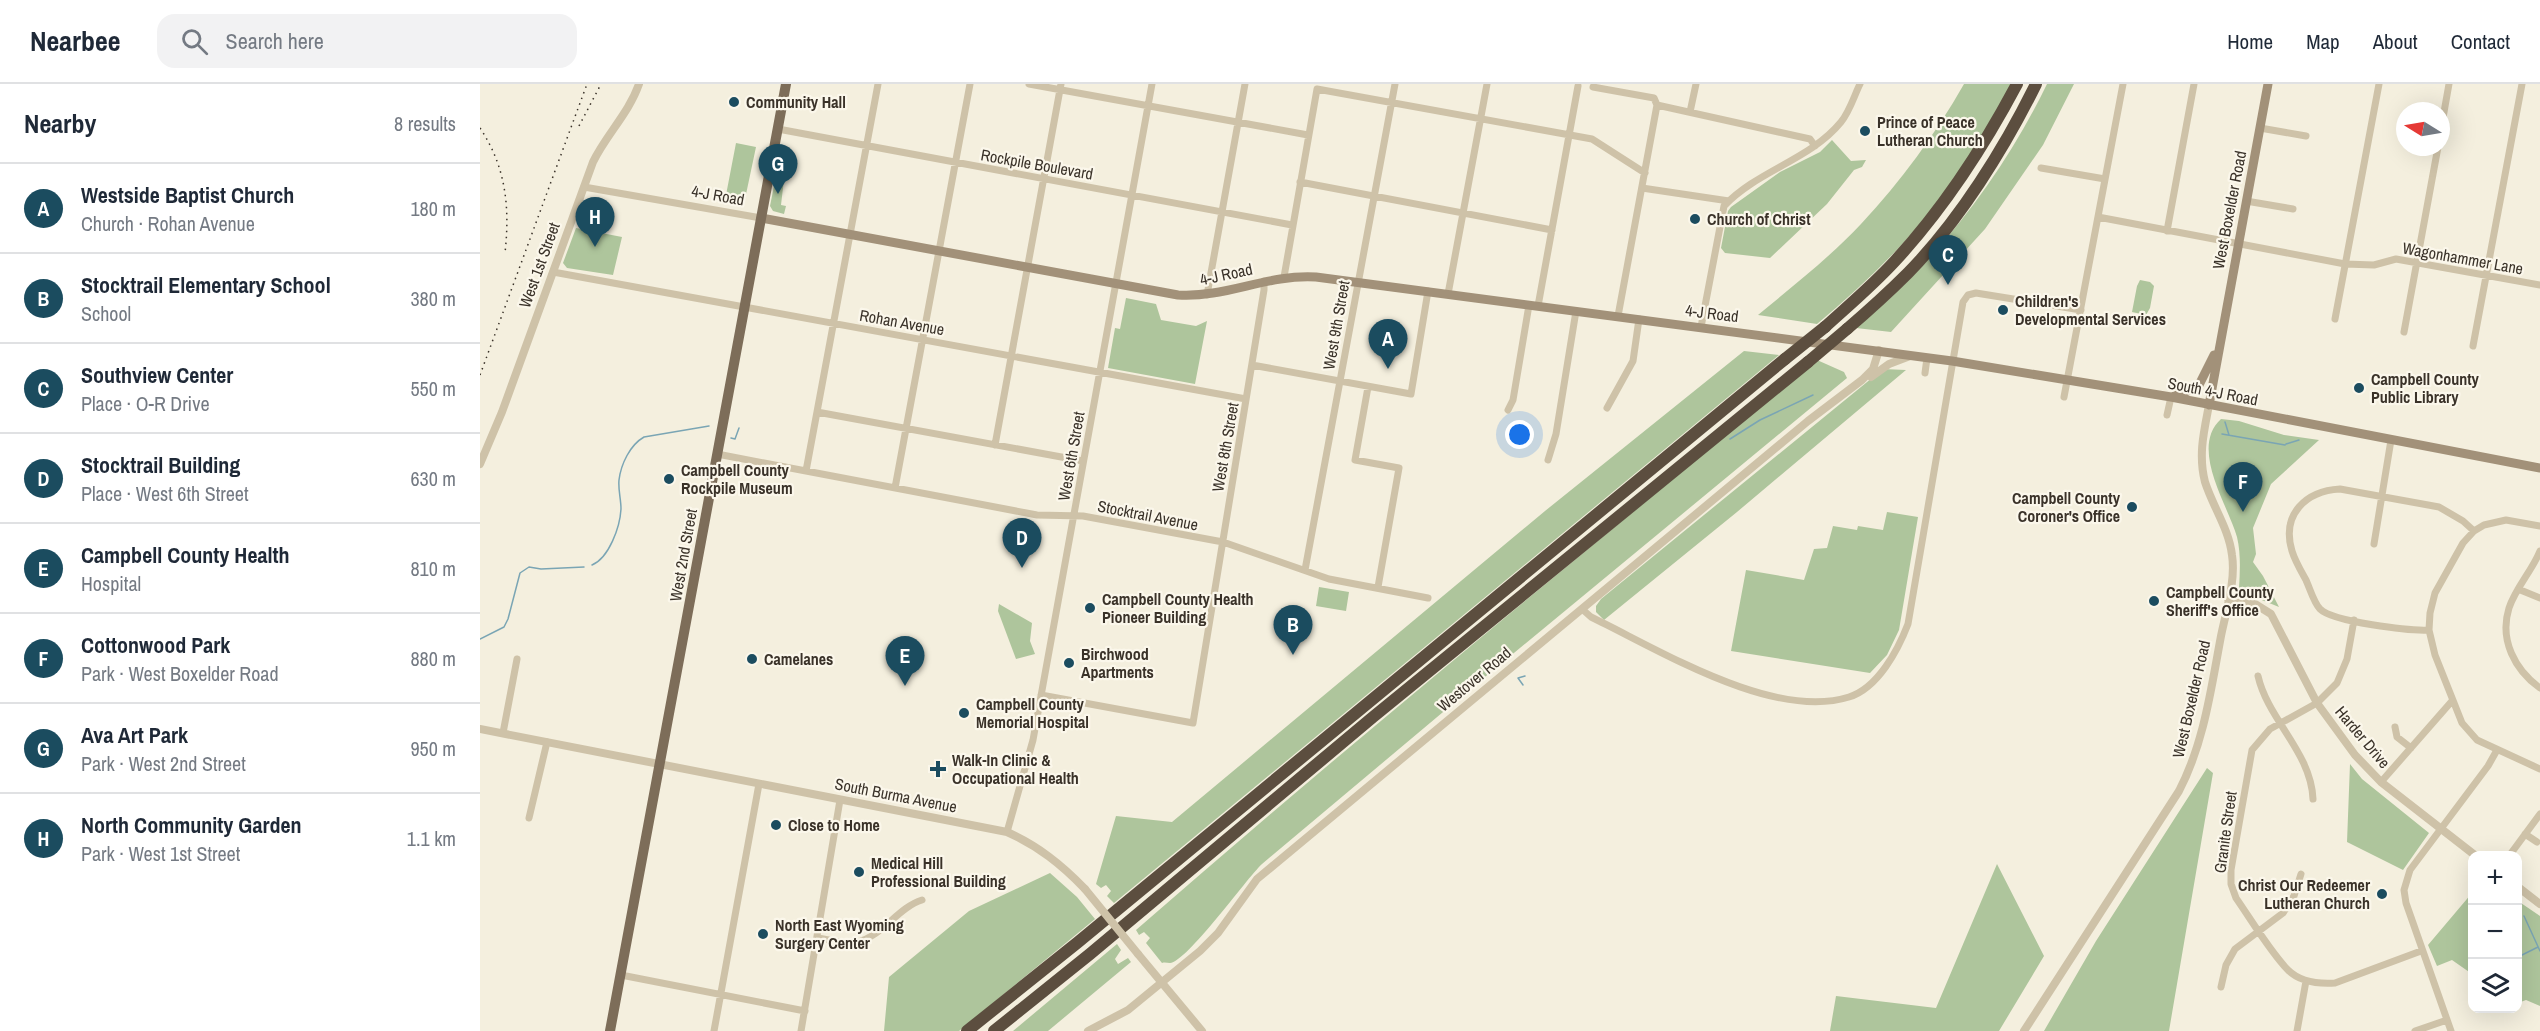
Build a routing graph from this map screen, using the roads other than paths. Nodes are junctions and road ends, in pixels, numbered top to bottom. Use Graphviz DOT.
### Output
graph roads {
  1 [pos="639,84"];
  2 [pos="786,84"];
  3 [pos="878,84"];
  4 [pos="970,84"];
  5 [pos="1029,84"];
  6 [pos="1152,84"];
  7 [pos="1245,84"];
  8 [pos="1395,84"];
  9 [pos="1487,84"];
  10 [pos="1695,84"];
  11 [pos="1860,84"];
  12 [pos="2017,84"];
  13 [pos="2123,84"];
  14 [pos="2194,84"];
  15 [pos="2268,84"];
  16 [pos="2379,84"];
  17 [pos="2449,84"];
  18 [pos="2522,84"];
  19 [pos="2036,85"];
  20 [pos="1578,86"];
  21 [pos="1061,87"];
  22 [pos="1593,87"];
  23 [pos="2446,102"];
  24 [pos="1392,103"];
  25 [pos="1657,105"];
  26 [pos="1148,106"];
  27 [pos="1690,112"];
  28 [pos="1481,119"];
  29 [pos="1238,122"];
  30 [pos="2260,128"];
  31 [pos="777,129"];
  32 [pos="1308,135"];
  33 [pos="1570,135"];
  34 [pos="2306,136"];
  35 [pos="866,145"];
  36 [pos="1815,146"];
  37 [pos="2436,156"];
  38 [pos="955,163"];
  39 [pos="2041,168"];
  40 [pos="1645,173"];
  41 [pos="1044,178"];
  42 [pos="2105,179"];
  43 [pos="1300,182"];
  44 [pos="584,187"];
  45 [pos="1642,188"];
  46 [pos="1133,195"];
  47 [pos="1374,196"];
  48 [pos="1729,201"];
  49 [pos="2246,201"];
  50 [pos="2293,209"];
  51 [pos="1222,212"];
  52 [pos="1463,213"];
  53 [pos="2098,217"];
  54 [pos="761,218"];
  55 [pos="1292,225"];
  56 [pos="1552,230"];
  57 [pos="2166,231"];
  58 [pos="849,235"];
  59 [pos="2238,244"];
  60 [pos="939,251"];
  61 [pos="2417,262"];
  62 [pos="2345,264"];
  63 [pos="1027,268"];
  64 [pos="552,272"];
  65 [pos="2486,276"];
  66 [pos="1284,277"];
  67 [pos="1264,281"];
  68 [pos="1358,282"];
  69 [pos="1117,284"];
  70 [pos="2540,285"];
  71 [pos="1428,291"];
  72 [pos="1448,294"];
  73 [pos="1207,295"];
  74 [pos="1534,305"];
  75 [pos="744,308"];
  76 [pos="2081,310"];
  77 [pos="1576,311"];
  78 [pos="1618,316"];
  79 [pos="1639,319"];
  80 [pos="2335,319"];
  81 [pos="833,323"];
  82 [pos="1701,327"];
  83 [pos="2404,332"];
  84 [pos="922,340"];
  85 [pos="2220,342"];
  86 [pos="2473,346"];
  87 [pos="1879,351"];
  88 [pos="1011,356"];
  89 [pos="1910,356"];
  90 [pos="1927,358"];
  91 [pos="1952,361"];
  92 [pos="1252,365"];
  93 [pos="1100,373"];
  94 [pos="1925,374"];
  95 [pos="2068,379"];
  96 [pos="1862,380"];
  97 [pos="1340,382"];
  98 [pos="1368,387"];
  99 [pos="2064,397"];
  100 [pos="2171,397"];
  101 [pos="1246,399"];
  102 [pos="2209,405"];
  103 [pos="1607,408"];
  104 [pos="1508,410"];
  105 [pos="817,412"];
  106 [pos="2168,415"];
  107 [pos="906,429"];
  108 [pos="2391,440"];
  109 [pos="995,445"];
  110 [pos="717,454"];
  111 [pos="1548,460"];
  112 [pos="1083,461"];
  113 [pos="480,464"];
  114 [pos="2540,468"];
  115 [pos="806,471"];
  116 [pos="895,488"];
  117 [pos="2382,497"];
  118 [pos="1074,516"];
  119 [pos="2540,526"];
  120 [pos="2474,531"];
  121 [pos="1223,542"];
  122 [pos="2374,544"];
  123 [pos="2540,551"];
  124 [pos="1305,570"];
  125 [pos="1378,588"];
  126 [pos="2518,589"];
  127 [pos="1428,598"];
  128 [pos="2540,598"];
  129 [pos="2229,599"];
  130 [pos="1582,609"];
  131 [pos="2354,621"];
  132 [pos="2429,630"];
  133 [pos="517,659"];
  134 [pos="2258,676"];
  135 [pos="2540,688"];
  136 [pos="1041,695"];
  137 [pos="2452,701"];
  138 [pos="2317,703"];
  139 [pos="2281,723"];
  140 [pos="2395,727"];
  141 [pos="480,729"];
  142 [pos="503,733"];
  143 [pos="547,742"];
  144 [pos="2411,748"];
  145 [pos="2497,750"];
  146 [pos="660,764"];
  147 [pos="2540,769"];
  148 [pos="2382,782"];
  149 [pos="759,784"];
  150 [pos="2313,799"];
  151 [pos="840,800"];
  152 [pos="2540,814"];
  153 [pos="529,818"];
  154 [pos="2441,829"];
  155 [pos="1007,832"];
  156 [pos="2525,834"];
  157 [pos="2537,842"];
  158 [pos="2471,851"];
  159 [pos="2512,851"];
  160 [pos="2301,874"];
  161 [pos="2522,891"];
  162 [pos="922,900"];
  163 [pos="2540,904"];
  164 [pos="2259,930"];
  165 [pos="817,938"];
  166 [pos="2421,951"];
  167 [pos="621,975"];
  168 [pos="2306,981"];
  169 [pos="1163,983"];
  170 [pos="2221,987"];
  171 [pos="722,994"];
  172 [pos="805,1011"];
  173 [pos="2447,1020"];
  174 [pos="610,1031"];
  175 [pos="714,1031"];
  176 [pos="801,1031"];
  177 [pos="967,1031"];
  178 [pos="994,1031"];
  179 [pos="1088,1031"];
  180 [pos="1202,1031"];
  181 [pos="2024,1031"];
  182 [pos="2297,1031"];
  183 [pos="2415,1031"];
  184 [pos="2451,1031"];
  1 -- 44 [label="street, West 1st Street"];
  2 -- 31 [label="main road, West 2nd Street"];
  3 -- 35 [label="street"];
  4 -- 38 [label="street"];
  5 -- 21 [label="street"];
  6 -- 26 [label="street, West 6th Street"];
  7 -- 29 [label="street"];
  8 -- 24 [label="street, West 9th Street"];
  9 -- 28 [label="street"];
  10 -- 27 [label="street"];
  11 -- 36 [label="street"];
  12 -- 177 [label="highway, bridge"];
  13 -- 42 [label="street"];
  14 -- 57 [label="street"];
  15 -- 30 [label="main road, West Boxelder Road"];
  16 -- 62 [label="street"];
  17 -- 23 [label="street"];
  18 -- 65 [label="street"];
  19 -- 178 [label="highway, bridge"];
  20 -- 33 [label="street"];
  21 -- 26 [label="street"];
  21 -- 41 [label="street"];
  22 -- 25 [label="street"];
  24 -- 28 [label="street"];
  24 -- 32 [label="street"];
  24 -- 47 [label="street, West 9th Street"];
  25 -- 27 [label="street"];
  25 -- 40 [label="street"];
  26 -- 29 [label="street"];
  26 -- 46 [label="street, West 6th Street"];
  27 -- 36 [label="street"];
  28 -- 33 [label="street"];
  28 -- 52 [label="street"];
  29 -- 32 [label="street"];
  29 -- 51 [label="street"];
  30 -- 34 [label="street"];
  30 -- 49 [label="main road, West Boxelder Road"];
  31 -- 35 [label="street, Rockpile Boulevard"];
  31 -- 54 [label="main road, West 2nd Street"];
  32 -- 43 [label="street"];
  33 -- 40 [label="street"];
  33 -- 56 [label="street"];
  35 -- 38 [label="street, Rockpile Boulevard"];
  35 -- 58 [label="street"];
  36 -- 48 [label="street"];
  37 -- 61 [label="street"];
  38 -- 41 [label="street, Rockpile Boulevard"];
  38 -- 60 [label="street"];
  39 -- 42 [label="street"];
  40 -- 45 [label="street"];
  41 -- 46 [label="street, Rockpile Boulevard"];
  41 -- 63 [label="street"];
  42 -- 53 [label="street"];
  43 -- 47 [label="street"];
  43 -- 55 [label="street"];
  44 -- 54 [label="street, 4-J Road"];
  44 -- 64 [label="street, West 1st Street"];
  45 -- 48 [label="street"];
  45 -- 78 [label="street"];
  46 -- 51 [label="street, Rockpile Boulevard"];
  46 -- 69 [label="street, West 6th Street"];
  47 -- 52 [label="street"];
  47 -- 68 [label="street, West 9th Street"];
  48 -- 82 [label="street"];
  49 -- 50 [label="street"];
  49 -- 59 [label="main road, West Boxelder Road"];
  51 -- 55 [label="street, Rockpile Boulevard"];
  51 -- 73 [label="street"];
  52 -- 56 [label="street"];
  52 -- 72 [label="street"];
  53 -- 57 [label="street, Wagonhammer Lane"];
  53 -- 76 [label="street"];
  54 -- 58 [label="main road, 4-J Road"];
  54 -- 75 [label="main road, West 2nd Street"];
  55 -- 66 [label="street"];
  56 -- 74 [label="street"];
  57 -- 59 [label="street, Wagonhammer Lane"];
  58 -- 60 [label="main road, 4-J Road"];
  58 -- 81 [label="street"];
  59 -- 62 [label="street, Wagonhammer Lane"];
  59 -- 85 [label="main road, West Boxelder Road"];
  60 -- 63 [label="main road, 4-J Road"];
  60 -- 84 [label="street"];
  61 -- 62 [label="street, Wagonhammer Lane"];
  61 -- 65 [label="street, Wagonhammer Lane"];
  61 -- 83 [label="street"];
  62 -- 80 [label="street"];
  63 -- 69 [label="main road, 4-J Road"];
  63 -- 88 [label="street"];
  64 -- 75 [label="street, Rohan Avenue"];
  64 -- 113 [label="street, West 1st Street"];
  65 -- 70 [label="street, Wagonhammer Lane"];
  65 -- 86 [label="street"];
  66 -- 67 [label="main road, 4-J Road"];
  66 -- 68 [label="main road, 4-J Road"];
  67 -- 73 [label="main road, 4-J Road"];
  67 -- 92 [label="street, West 8th Street"];
  68 -- 71 [label="main road, 4-J Road"];
  68 -- 97 [label="street, West 9th Street"];
  69 -- 73 [label="main road, 4-J Road"];
  69 -- 93 [label="street, West 6th Street"];
  71 -- 72 [label="main road, 4-J Road"];
  71 -- 98 [label="street"];
  72 -- 74 [label="main road, 4-J Road"];
  74 -- 77 [label="main road, 4-J Road"];
  74 -- 104 [label="street"];
  75 -- 81 [label="street, Rohan Avenue"];
  75 -- 110 [label="main road, West 2nd Street"];
  76 -- 91 [label="street"];
  76 -- 95 [label="street"];
  77 -- 78 [label="main road, 4-J Road"];
  77 -- 111 [label="street"];
  78 -- 79 [label="main road, 4-J Road"];
  79 -- 82 [label="main road, 4-J Road"];
  79 -- 103 [label="street"];
  81 -- 84 [label="street, Rohan Avenue"];
  81 -- 105 [label="street"];
  82 -- 87 [label="main road, 4-J Road"];
  84 -- 88 [label="street, Rohan Avenue"];
  84 -- 107 [label="street"];
  85 -- 100 [label="main road"];
  85 -- 102 [label="main road"];
  87 -- 89 [label="main road, South 4-J Road"];
  87 -- 96 [label="street, Westover Road"];
  88 -- 93 [label="street, Rohan Avenue"];
  88 -- 109 [label="street"];
  89 -- 90 [label="main road, South 4-J Road"];
  89 -- 96 [label="street"];
  90 -- 91 [label="main road, South 4-J Road"];
  90 -- 94 [label="street"];
  91 -- 95 [label="main road, South 4-J Road"];
  91 -- 130 [label="street"];
  92 -- 97 [label="street"];
  92 -- 101 [label="street, West 8th Street"];
  93 -- 101 [label="street, Rohan Avenue"];
  93 -- 112 [label="street, West 6th Street"];
  95 -- 99 [label="street"];
  95 -- 100 [label="main road, South 4-J Road"];
  96 -- 130 [label="street, Westover Road"];
  97 -- 98 [label="street"];
  97 -- 124 [label="street, West 9th Street"];
  98 -- 125 [label="street"];
  100 -- 102 [label="main road, South 4-J Road"];
  100 -- 106 [label="street"];
  101 -- 121 [label="street, West 8th Street"];
  102 -- 108 [label="main road, South 4-J Road"];
  102 -- 129 [label="street, West Boxelder Road"];
  105 -- 107 [label="street"];
  105 -- 115 [label="street"];
  107 -- 109 [label="street"];
  107 -- 116 [label="street"];
  108 -- 114 [label="main road, South 4-J Road"];
  108 -- 117 [label="street"];
  109 -- 112 [label="street"];
  110 -- 115 [label="street, Stocktrail Avenue"];
  110 -- 146 [label="main road, West 2nd Street"];
  112 -- 118 [label="street, West 6th Street"];
  115 -- 116 [label="street, Stocktrail Avenue"];
  116 -- 118 [label="street, Stocktrail Avenue"];
  117 -- 120 [label="street"];
  117 -- 122 [label="street"];
  117 -- 131 [label="street"];
  118 -- 121 [label="street, Stocktrail Avenue"];
  118 -- 136 [label="street, West 6th Street"];
  119 -- 120 [label="street"];
  120 -- 132 [label="street"];
  121 -- 124 [label="street, Stocktrail Avenue"];
  121 -- 136 [label="street, West 8th Street"];
  123 -- 126 [label="street"];
  124 -- 125 [label="street, Stocktrail Avenue"];
  125 -- 127 [label="street, Stocktrail Avenue"];
  126 -- 128 [label="street"];
  126 -- 135 [label="street"];
  129 -- 138 [label="street, Harder Drive"];
  129 -- 181 [label="street, West Boxelder Road"];
  130 -- 169 [label="street, Westover Road"];
  131 -- 132 [label="street"];
  131 -- 138 [label="street, Granite Street"];
  132 -- 137 [label="street"];
  133 -- 142 [label="street"];
  134 -- 139 [label="street"];
  136 -- 155 [label="street, West 6th Street"];
  137 -- 144 [label="street"];
  137 -- 145 [label="street"];
  138 -- 139 [label="street, Granite Street"];
  138 -- 148 [label="street, Harder Drive"];
  139 -- 150 [label="street"];
  139 -- 164 [label="street, Granite Street"];
  140 -- 144 [label="street"];
  141 -- 142 [label="street, South Burma Avenue"];
  142 -- 143 [label="street, South Burma Avenue"];
  143 -- 146 [label="street, South Burma Avenue"];
  143 -- 153 [label="street"];
  144 -- 148 [label="street"];
  145 -- 147 [label="street"];
  145 -- 154 [label="street"];
  146 -- 149 [label="street, South Burma Avenue"];
  146 -- 167 [label="main road, West 2nd Street"];
  148 -- 154 [label="street, Harder Drive"];
  149 -- 151 [label="street, South Burma Avenue"];
  149 -- 171 [label="street"];
  151 -- 155 [label="street, South Burma Avenue"];
  151 -- 165 [label="street"];
  152 -- 156 [label="street"];
  154 -- 158 [label="street, Harder Drive"];
  154 -- 166 [label="street"];
  155 -- 169 [label="street, South Burma Avenue, bridge"];
  156 -- 157 [label="street"];
  156 -- 159 [label="street"];
  160 -- 164 [label="street"];
  161 -- 163 [label="street"];
  162 -- 165 [label="street"];
  164 -- 168 [label="street, Granite Street"];
  164 -- 170 [label="street"];
  165 -- 172 [label="street"];
  166 -- 168 [label="street"];
  166 -- 173 [label="street"];
  167 -- 171 [label="street"];
  167 -- 174 [label="main road, West 2nd Street"];
  168 -- 182 [label="street"];
  169 -- 179 [label="street, Westover Road"];
  169 -- 180 [label="street, South Burma Avenue"];
  171 -- 172 [label="street"];
  171 -- 175 [label="street"];
  172 -- 176 [label="street"];
  173 -- 183 [label="street"];
  173 -- 184 [label="street"];
}
